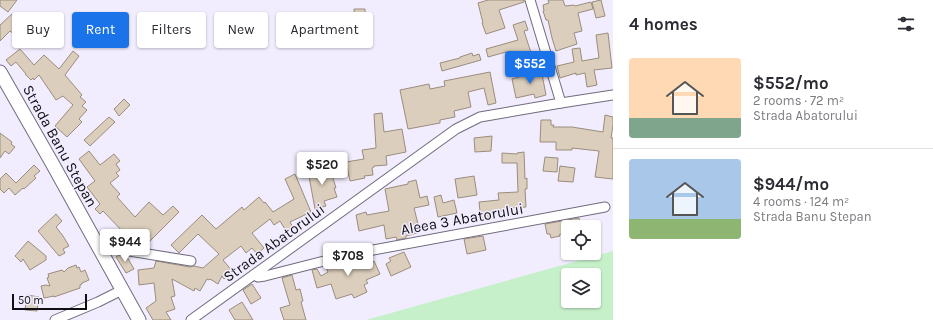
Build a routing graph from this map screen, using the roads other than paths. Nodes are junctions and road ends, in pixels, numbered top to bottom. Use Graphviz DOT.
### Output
graph roads {
  1 [pos="530,0"];
  2 [pos="0,72"];
  3 [pos="613,95"];
  4 [pos="562,103"];
  5 [pos="605,207"];
  6 [pos="98,246"];
  7 [pos="191,261"];
  8 [pos="254,275"];
  9 [pos="122,290"];
  10 [pos="55,320"];
  11 [pos="139,320"];
  12 [pos="191,320"];
  1 -- 4 [label="street"];
  2 -- 6 [label="main road, Strada Banu Stepan"];
  3 -- 4 [label="street, Strada Abatorului"];
  4 -- 8 [label="street, Strada Abatorului"];
  5 -- 8 [label="street, Aleea 3 Abatorului"];
  6 -- 7 [label="street"];
  6 -- 9 [label="main road, Strada Banu Stepan"];
  8 -- 12 [label="street, Strada Abatorului"];
  9 -- 10 [label="street"];
  9 -- 11 [label="main road, Strada Banu Stepan"];
}
